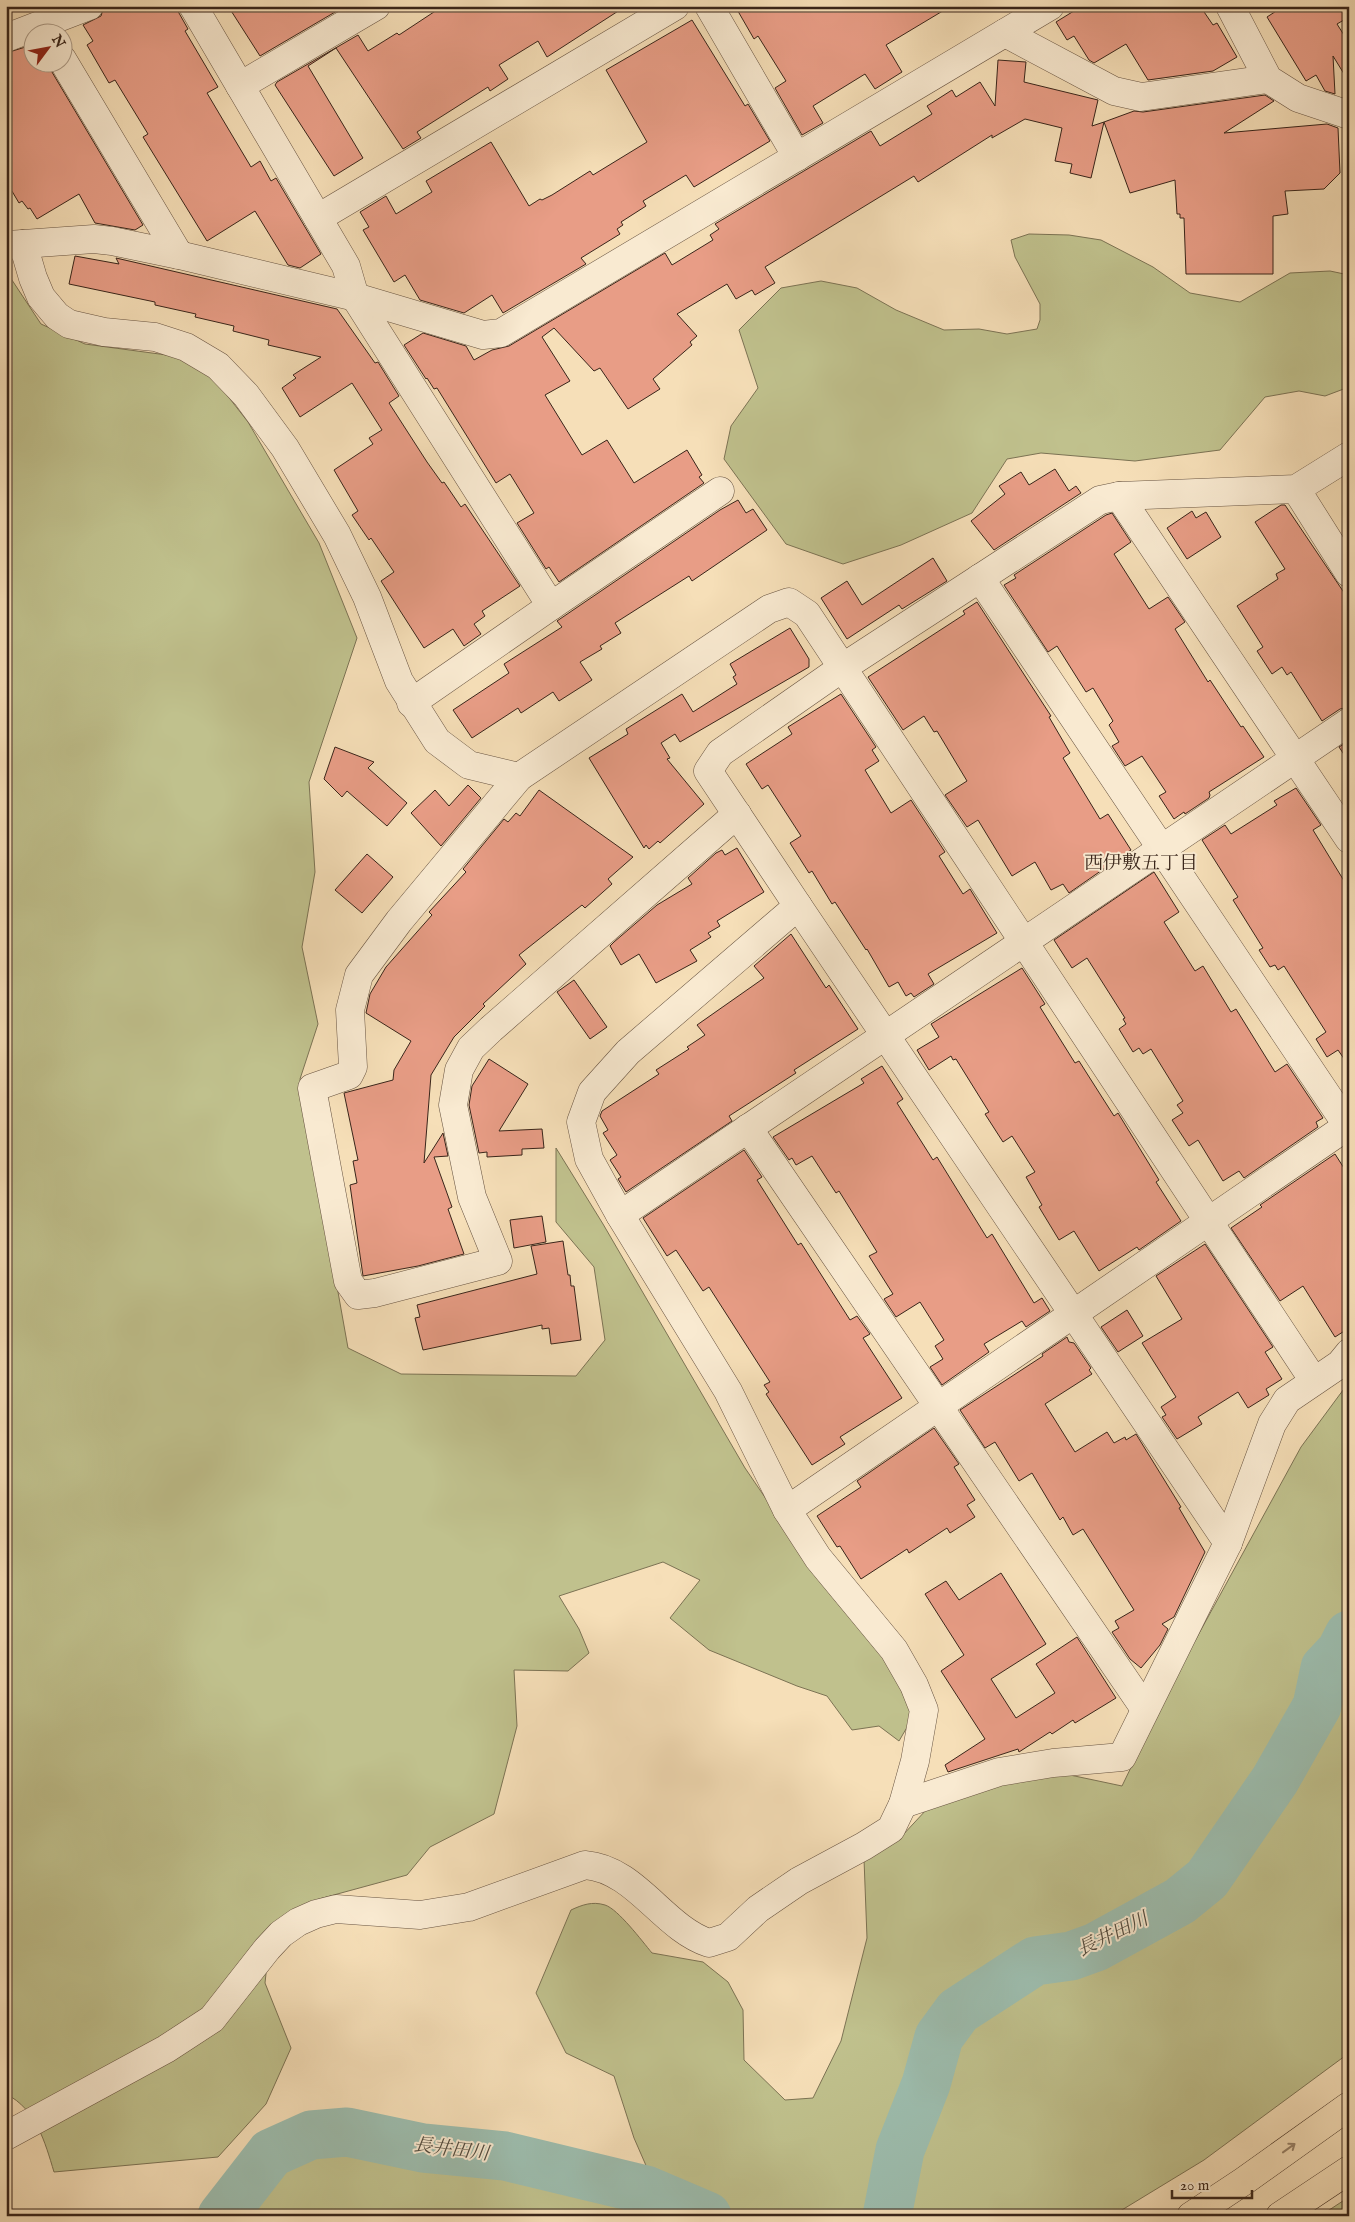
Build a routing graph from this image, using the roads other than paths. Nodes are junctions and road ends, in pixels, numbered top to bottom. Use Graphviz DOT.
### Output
graph roads {
  1 [pos="89,6"];
  2 [pos="193,6"];
  3 [pos="376,6"];
  4 [pos="675,6"];
  5 [pos="709,6"];
  6 [pos="1050,6"];
  7 [pos="1230,6"];
  8 [pos="58,22"];
  9 [pos="1005,33"];
  10 [pos="22,34"];
  11 [pos="6,38"];
  12 [pos="70,72"];
  13 [pos="1268,79"];
  14 [pos="240,86"];
  15 [pos="1349,115"];
  16 [pos="797,158"];
  17 [pos="318,218"];
  18 [pos="15,245"];
  19 [pos="179,255"];
  20 [pos="355,297"];
  21 [pos="1349,456"];
  22 [pos="1296,489"];
  23 [pos="720,492"];
  24 [pos="1119,496"];
  25 [pos="1349,573"];
  26 [pos="980,578"];
  27 [pos="551,606"];
  28 [pos="842,668"];
  29 [pos="412,703"];
  30 [pos="1349,722"];
  31 [pos="1295,758"];
  32 [pos="519,777"];
  33 [pos="737,814"];
  34 [pos="1349,839"];
  35 [pos="1161,849"];
  36 [pos="798,906"];
  37 [pos="1023,942"];
  38 [pos="886,1035"];
  39 [pos="1348,1127"];
  40 [pos="748,1128"];
  41 [pos="620,1214"];
  42 [pos="1208,1222"];
  43 [pos="1073,1313"];
  44 [pos="1349,1353"];
  45 [pos="1314,1381"];
  46 [pos="938,1406"];
  47 [pos="787,1510"];
  48 [pos="1228,1543"];
  49 [pos="1145,1709"];
  50 [pos="903,1804"];
  51 [pos="1349,2106"];
  52 [pos="6,2136"];
  53 [pos="1349,2170"];
  54 [pos="1191,2216"];
  55 [pos="1280,2216"];
  1 -- 8 [label="street"];
  2 -- 14 [label="street"];
  3 -- 14 [label="street"];
  4 -- 17 [label="street"];
  5 -- 16 [label="street"];
  6 -- 9 [label="street"];
  7 -- 13 [label="street"];
  9 -- 13 [label="street"];
  9 -- 16 [label="street"];
  10 -- 11 [label="street"];
  12 -- 19 [label="street"];
  13 -- 15 [label="street"];
  14 -- 17 [label="street"];
  16 -- 20 [label="street"];
  17 -- 20 [label="street"];
  18 -- 19 [label="street"];
  18 -- 29 [label="street"];
  19 -- 20 [label="street"];
  20 -- 27 [label="street"];
  21 -- 22 [label="street"];
  22 -- 24 [label="street"];
  22 -- 25 [label="street"];
  23 -- 27 [label="street"];
  24 -- 26 [label="street"];
  24 -- 31 [label="street"];
  26 -- 28 [label="street"];
  26 -- 35 [label="street"];
  27 -- 29 [label="street"];
  28 -- 32 [label="street"];
  28 -- 33 [label="street"];
  28 -- 37 [label="street"];
  29 -- 32 [label="street"];
  30 -- 31 [label="street"];
  31 -- 34 [label="street"];
  31 -- 35 [label="street"];
  32 -- 33 [label="street"];
  33 -- 36 [label="street"];
  35 -- 37 [label="street"];
  35 -- 39 [label="street"];
  36 -- 38 [label="street"];
  36 -- 41 [label="street"];
  37 -- 38 [label="street"];
  37 -- 42 [label="street"];
  38 -- 40 [label="street"];
  38 -- 43 [label="street"];
  39 -- 42 [label="street"];
  40 -- 41 [label="street"];
  40 -- 46 [label="street"];
  41 -- 47 [label="street"];
  42 -- 43 [label="street"];
  42 -- 45 [label="street"];
  43 -- 46 [label="street"];
  43 -- 48 [label="street"];
  44 -- 45 [label="street"];
  45 -- 48 [label="street"];
  46 -- 47 [label="street"];
  46 -- 49 [label="street"];
  47 -- 50 [label="street"];
  48 -- 49 [label="street"];
  49 -- 50 [label="street"];
  50 -- 52 [label="street"];
  54 -- 51 [label="highway, one-way"];
  53 -- 55 [label="highway"];
}
